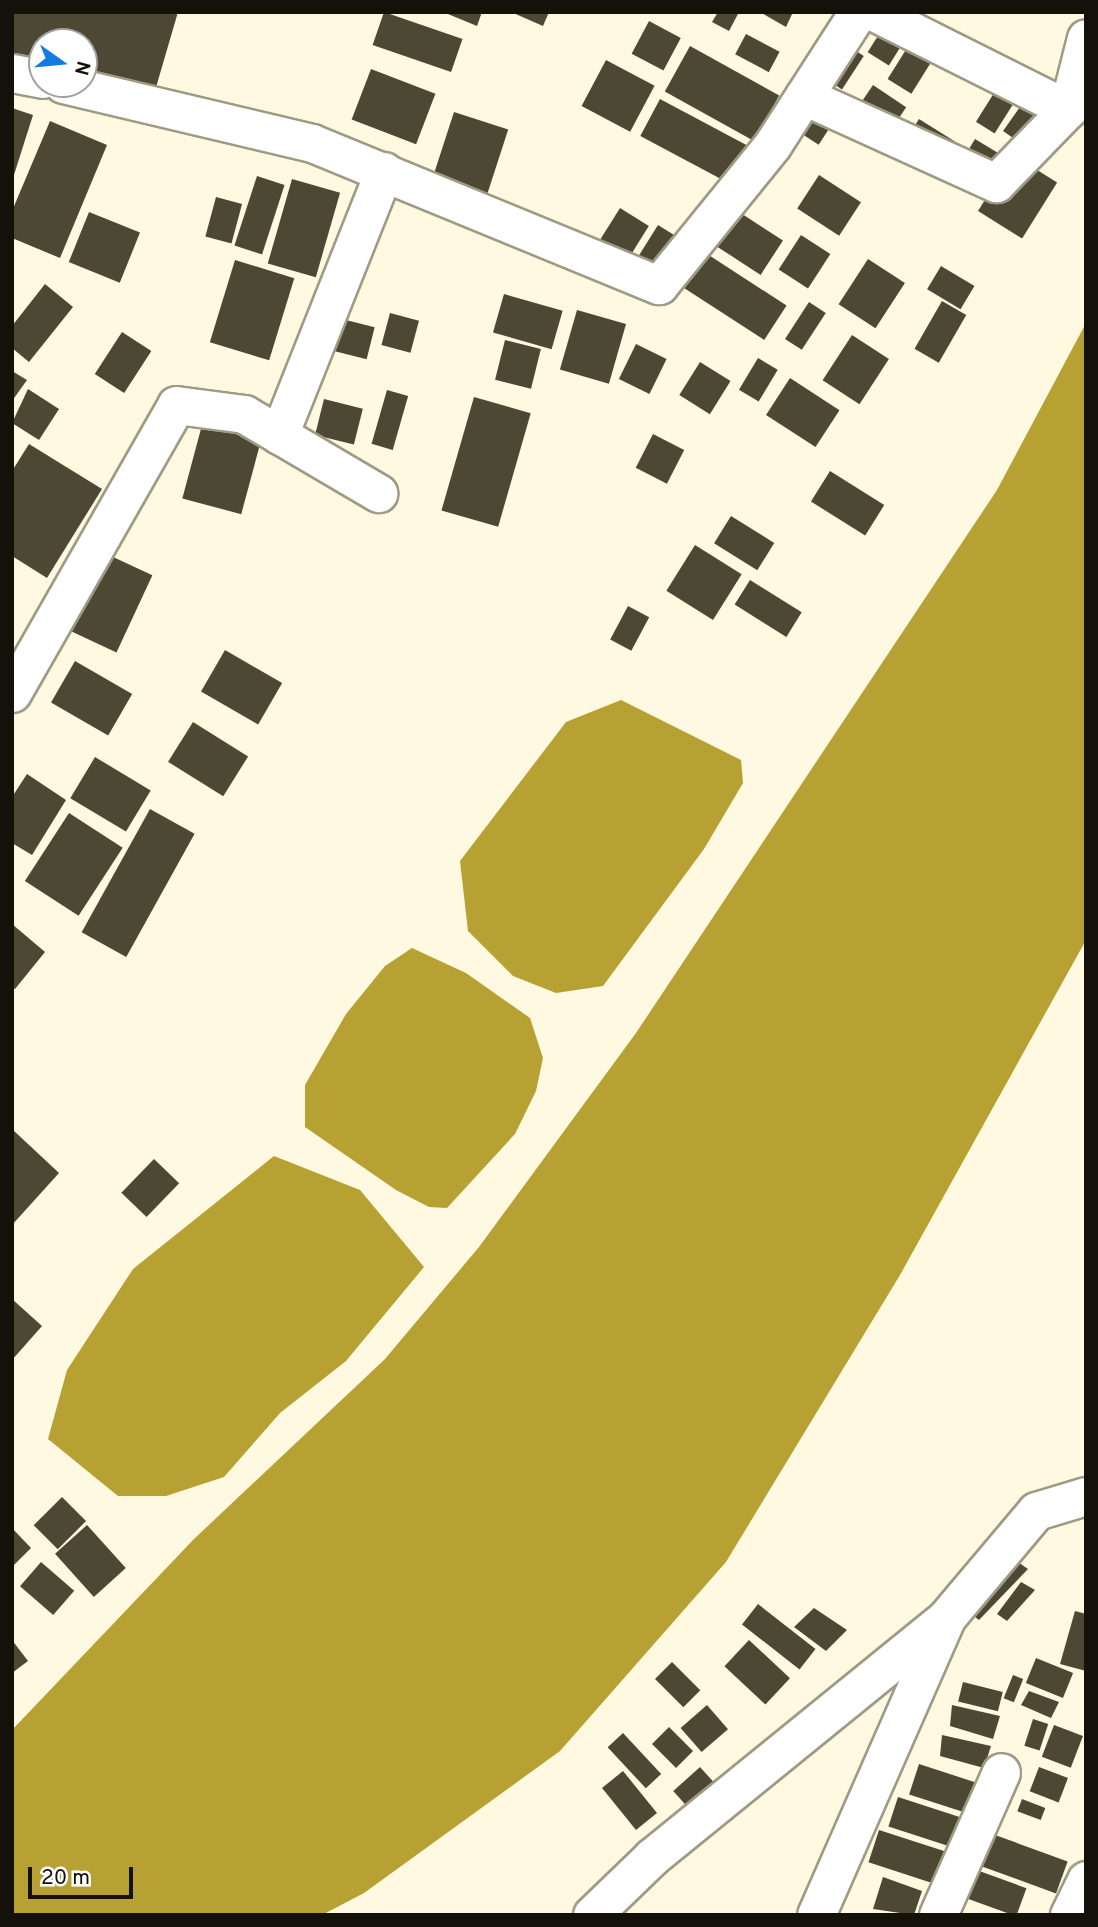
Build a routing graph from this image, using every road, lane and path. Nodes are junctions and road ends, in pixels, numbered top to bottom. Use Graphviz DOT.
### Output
graph roads {
  1 [pos="858,12"];
  2 [pos="874,12"];
  3 [pos="1086,38"];
  4 [pos="98,92"];
  5 [pos="804,96"];
  6 [pos="1068,110"];
  7 [pos="384,171"];
  8 [pos="279,435"];
  9 [pos="378,493"];
  10 [pos="12,694"];
  11 [pos="1085,1494"];
  12 [pos="946,1618"];
  13 [pos="1001,1772"];
  14 [pos="1086,1880"];
  15 [pos="592,1915"];
  16 [pos="816,1915"];
  17 [pos="938,1915"];
  18 [pos="1069,1915"];
  1 -- 5 [label="street"];
  2 -- 6 [label="street"];
  3 -- 6 [label="street"];
  4 -- 7 [label="street"];
  5 -- 6 [label="street"];
  5 -- 7 [label="street"];
  7 -- 8 [label="street"];
  8 -- 9 [label="street"];
  8 -- 10 [label="street"];
  11 -- 12 [label="street"];
  12 -- 15 [label="street"];
  12 -- 16 [label="street"];
  13 -- 17 [label="street"];
  14 -- 18 [label="street"];
}
